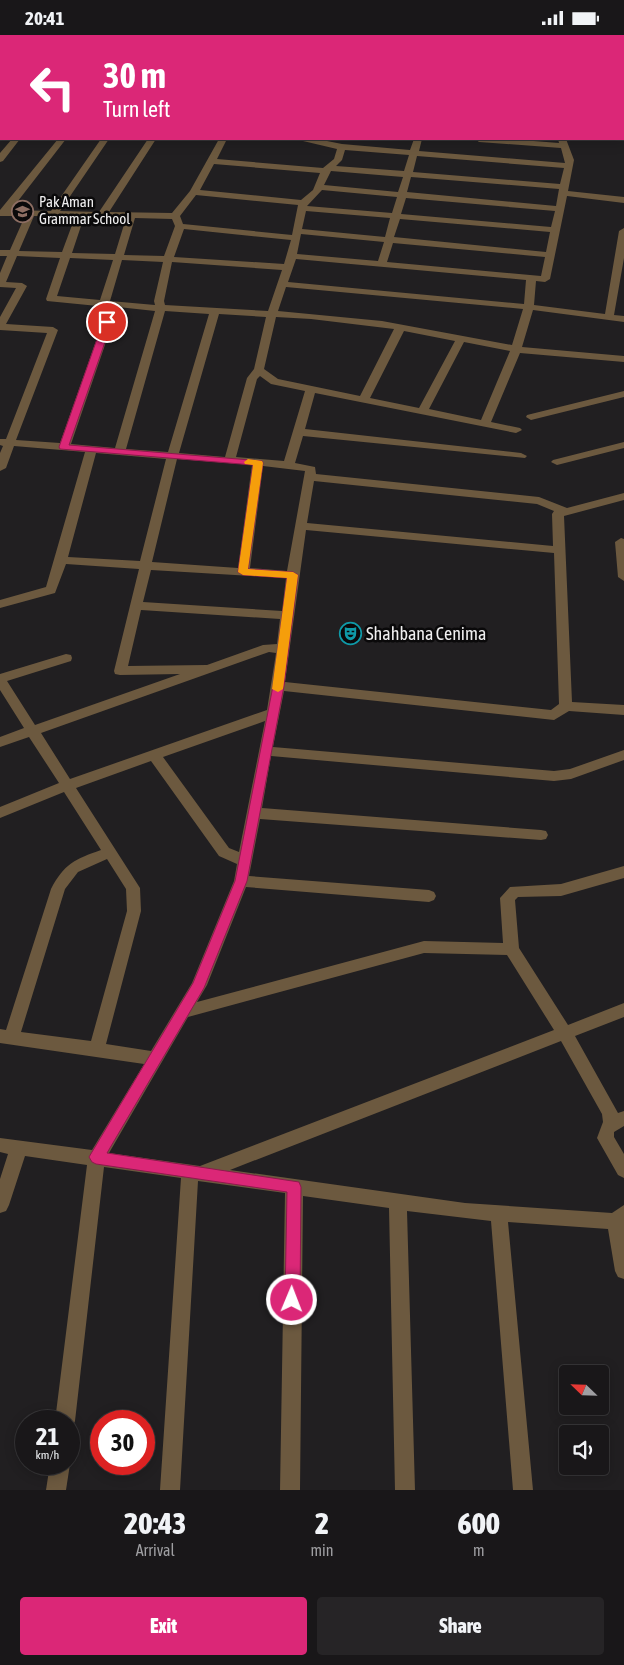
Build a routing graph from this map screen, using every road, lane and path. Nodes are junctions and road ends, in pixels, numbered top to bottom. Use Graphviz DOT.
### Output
graph roads {
  1 [pos="15,140"];
  2 [pos="61,140"];
  3 [pos="104,140"];
  4 [pos="151,140"];
  5 [pos="222,140"];
  6 [pos="310,140"];
  7 [pos="418,140"];
  8 [pos="507,140"];
  9 [pos="563,142"];
  10 [pos="342,147"];
  11 [pos="415,154"];
  12 [pos="0,159"];
  13 [pos="211,161"];
  14 [pos="568,166"];
  15 [pos="326,170"];
  16 [pos="408,175"];
  17 [pos="319,187"];
  18 [pos="564,190"];
  19 [pos="194,193"];
  20 [pos="402,194"];
  21 [pos="624,200"];
  22 [pos="302,206"];
  23 [pos="560,209"];
  24 [pos="2,213"];
  25 [pos="31,213"];
  26 [pos="54,214"];
  27 [pos="80,215"];
  28 [pos="102,215"];
  29 [pos="131,215"];
  30 [pos="175,216"];
  31 [pos="397,217"];
  32 [pos="180,227"];
  33 [pos="556,231"];
  34 [pos="624,231"];
  35 [pos="296,234"];
  36 [pos="389,240"];
  37 [pos="0,253"];
  38 [pos="14,253"];
  39 [pos="68,255"];
  40 [pos="550,255"];
  41 [pos="292,256"];
  42 [pos="119,257"];
  43 [pos="168,259"];
  44 [pos="382,264"];
  45 [pos="288,267"];
  46 [pos="531,278"];
  47 [pos="282,284"];
  48 [pos="109,304"];
  49 [pos="528,307"];
  50 [pos="161,308"];
  51 [pos="215,311"];
  52 [pos="272,314"];
  53 [pos="609,317"];
  54 [pos="624,319"];
  55 [pos="0,326"];
  56 [pos="400,328"];
  57 [pos="460,339"];
  58 [pos="516,349"];
  59 [pos="624,359"];
  60 [pos="260,370"];
  61 [pos="311,388"];
  62 [pos="624,394"];
  63 [pos="364,399"];
  64 [pos="423,411"];
  65 [pos="531,417"];
  66 [pos="485,424"];
  67 [pos="516,430"];
  68 [pos="298,432"];
  69 [pos="4,443"];
  70 [pos="624,445"];
  71 [pos="64,447"];
  72 [pos="91,449"];
  73 [pos="119,452"];
  74 [pos="172,456"];
  75 [pos="521,456"];
  76 [pos="229,461"];
  77 [pos="557,462"];
  78 [pos="258,463"];
  79 [pos="289,465"];
  80 [pos="0,467"];
  81 [pos="310,477"];
  82 [pos="624,496"];
  83 [pos="566,512"];
  84 [pos="300,526"];
  85 [pos="621,542"];
  86 [pos="559,550"];
  87 [pos="62,560"];
  88 [pos="146,566"];
  89 [pos="243,572"];
  90 [pos="293,575"];
  91 [pos="624,577"];
  92 [pos="0,604"];
  93 [pos="136,606"];
  94 [pos="288,615"];
  95 [pos="283,649"];
  96 [pos="66,658"];
  97 [pos="208,669"];
  98 [pos="0,679"];
  99 [pos="278,686"];
  100 [pos="566,706"];
  101 [pos="624,710"];
  102 [pos="273,713"];
  103 [pos="33,731"];
  104 [pos="0,743"];
  105 [pos="266,751"];
  106 [pos="154,755"];
  107 [pos="624,755"];
  108 [pos="68,785"];
  109 [pos="0,813"];
  110 [pos="254,813"];
  111 [pos="541,835"];
  112 [pos="110,852"];
  113 [pos="245,861"];
  114 [pos="624,873"];
  115 [pos="241,881"];
  116 [pos="429,896"];
  117 [pos="511,949"];
  118 [pos="624,1010"];
  119 [pos="183,1012"];
  120 [pos="565,1033"];
  121 [pos="5,1037"];
  122 [pos="97,1049"];
  123 [pos="155,1059"];
  124 [pos="617,1121"];
  125 [pos="0,1145"];
  126 [pos="19,1147"];
  127 [pos="96,1157"];
  128 [pos="624,1170"];
  129 [pos="197,1172"];
  130 [pos="294,1187"];
  131 [pos="398,1201"];
  132 [pos="0,1205"];
  133 [pos="499,1214"];
  134 [pos="620,1217"];
  135 [pos="624,1271"];
  136 [pos="66,1410"];
  137 [pos="58,1475"];
  138 [pos="56,1490"];
  139 [pos="170,1490"];
  140 [pos="290,1490"];
  141 [pos="405,1490"];
  142 [pos="523,1490"];
  1 -- 12 [label="street"];
  2 -- 24 [label="street"];
  3 -- 26 [label="street"];
  4 -- 28 [label="street"];
  5 -- 13 [label="street"];
  6 -- 10 [label="street"];
  7 -- 11 [label="street"];
  8 -- 9 [label="street"];
  9 -- 14 [label="street"];
  10 -- 11 [label="street"];
  10 -- 15 [label="street"];
  11 -- 14 [label="street"];
  11 -- 16 [label="street"];
  13 -- 15 [label="street"];
  13 -- 19 [label="street"];
  14 -- 18 [label="street"];
  15 -- 16 [label="street"];
  15 -- 17 [label="street"];
  16 -- 18 [label="street"];
  16 -- 20 [label="street"];
  17 -- 20 [label="street"];
  17 -- 22 [label="street"];
  18 -- 21 [label="street"];
  18 -- 23 [label="street"];
  19 -- 22 [label="street"];
  19 -- 30 [label="street"];
  20 -- 23 [label="street"];
  20 -- 31 [label="street"];
  22 -- 31 [label="street"];
  22 -- 35 [label="street"];
  23 -- 33 [label="street"];
  24 -- 25 [label="street"];
  25 -- 26 [label="street"];
  25 -- 38 [label="street"];
  26 -- 27 [label="street"];
  27 -- 28 [label="street"];
  27 -- 39 [label="street"];
  28 -- 29 [label="street"];
  29 -- 30 [label="street"];
  29 -- 42 [label="street"];
  30 -- 32 [label="street"];
  31 -- 33 [label="street"];
  31 -- 36 [label="street"];
  32 -- 35 [label="street"];
  32 -- 43 [label="street"];
  33 -- 40 [label="street"];
  34 -- 53 [label="street"];
  35 -- 36 [label="street"];
  35 -- 41 [label="street"];
  36 -- 40 [label="street"];
  36 -- 44 [label="street"];
  37 -- 38 [label="street"];
  38 -- 39 [label="street"];
  38 -- 55 [label="street"];
  39 -- 42 [label="street"];
  39 -- 48 [label="street"];
  40 -- 46 [label="street"];
  41 -- 44 [label="street"];
  41 -- 45 [label="street"];
  42 -- 43 [label="street"];
  42 -- 48 [label="street"];
  43 -- 45 [label="street"];
  43 -- 50 [label="street"];
  44 -- 46 [label="street"];
  45 -- 47 [label="street"];
  46 -- 49 [label="street"];
  47 -- 49 [label="street"];
  47 -- 52 [label="street"];
  48 -- 50 [label="street"];
  48 -- 71 [label="street"];
  49 -- 53 [label="street"];
  49 -- 58 [label="street"];
  50 -- 51 [label="street"];
  50 -- 73 [label="street"];
  51 -- 52 [label="street"];
  51 -- 74 [label="street"];
  52 -- 56 [label="street"];
  52 -- 60 [label="street"];
  53 -- 54 [label="street"];
  55 -- 69 [label="street"];
  56 -- 57 [label="street"];
  56 -- 63 [label="street"];
  57 -- 58 [label="street"];
  57 -- 64 [label="street"];
  58 -- 59 [label="street"];
  58 -- 66 [label="street"];
  60 -- 61 [label="street"];
  60 -- 76 [label="street"];
  61 -- 63 [label="street"];
  61 -- 68 [label="street"];
  62 -- 65 [label="street"];
  63 -- 64 [label="street"];
  64 -- 66 [label="street"];
  66 -- 67 [label="street"];
  68 -- 75 [label="street"];
  68 -- 79 [label="street"];
  69 -- 71 [label="street"];
  69 -- 80 [label="street"];
  70 -- 77 [label="street"];
  71 -- 72 [label="street"];
  72 -- 73 [label="street"];
  72 -- 87 [label="street"];
  73 -- 74 [label="street"];
  74 -- 76 [label="street"];
  74 -- 88 [label="street"];
  76 -- 78 [label="street"];
  78 -- 79 [label="street"];
  78 -- 89 [label="street"];
  79 -- 81 [label="street"];
  81 -- 83 [label="street"];
  81 -- 84 [label="street"];
  82 -- 83 [label="street"];
  83 -- 86 [label="street"];
  84 -- 86 [label="street"];
  84 -- 90 [label="street"];
  85 -- 91 [label="street"];
  86 -- 100 [label="street"];
  87 -- 88 [label="street"];
  87 -- 92 [label="street"];
  88 -- 89 [label="street"];
  88 -- 93 [label="street"];
  89 -- 90 [label="street"];
  90 -- 94 [label="street"];
  93 -- 94 [label="street"];
  93 -- 97 [label="street"];
  94 -- 95 [label="street"];
  95 -- 97 [label="street"];
  95 -- 99 [label="street"];
  96 -- 98 [label="street"];
  97 -- 103 [label="street"];
  98 -- 103 [label="street"];
  99 -- 100 [label="street"];
  99 -- 102 [label="street"];
  100 -- 101 [label="street"];
  102 -- 105 [label="street"];
  102 -- 106 [label="street"];
  103 -- 104 [label="street"];
  103 -- 108 [label="street"];
  105 -- 107 [label="street"];
  105 -- 110 [label="street"];
  106 -- 108 [label="street"];
  106 -- 113 [label="street"];
  108 -- 109 [label="street"];
  108 -- 112 [label="street"];
  110 -- 111 [label="street"];
  110 -- 113 [label="street"];
  112 -- 121 [label="street"];
  112 -- 122 [label="street"];
  113 -- 115 [label="street"];
  114 -- 117 [label="street"];
  115 -- 116 [label="street"];
  115 -- 119 [label="street"];
  117 -- 119 [label="street"];
  117 -- 120 [label="street"];
  118 -- 120 [label="street"];
  119 -- 123 [label="street"];
  120 -- 124 [label="street"];
  120 -- 129 [label="street"];
  121 -- 122 [label="street"];
  122 -- 123 [label="street"];
  123 -- 127 [label="street"];
  124 -- 128 [label="street"];
  125 -- 126 [label="street"];
  126 -- 127 [label="street"];
  126 -- 132 [label="street"];
  127 -- 129 [label="street"];
  127 -- 136 [label="street"];
  129 -- 130 [label="street"];
  129 -- 139 [label="street"];
  130 -- 131 [label="street"];
  130 -- 140 [label="street"];
  131 -- 133 [label="street"];
  131 -- 141 [label="street"];
  133 -- 134 [label="street"];
  133 -- 142 [label="street"];
  134 -- 135 [label="street"];
  137 -- 138 [label="street"];
}
